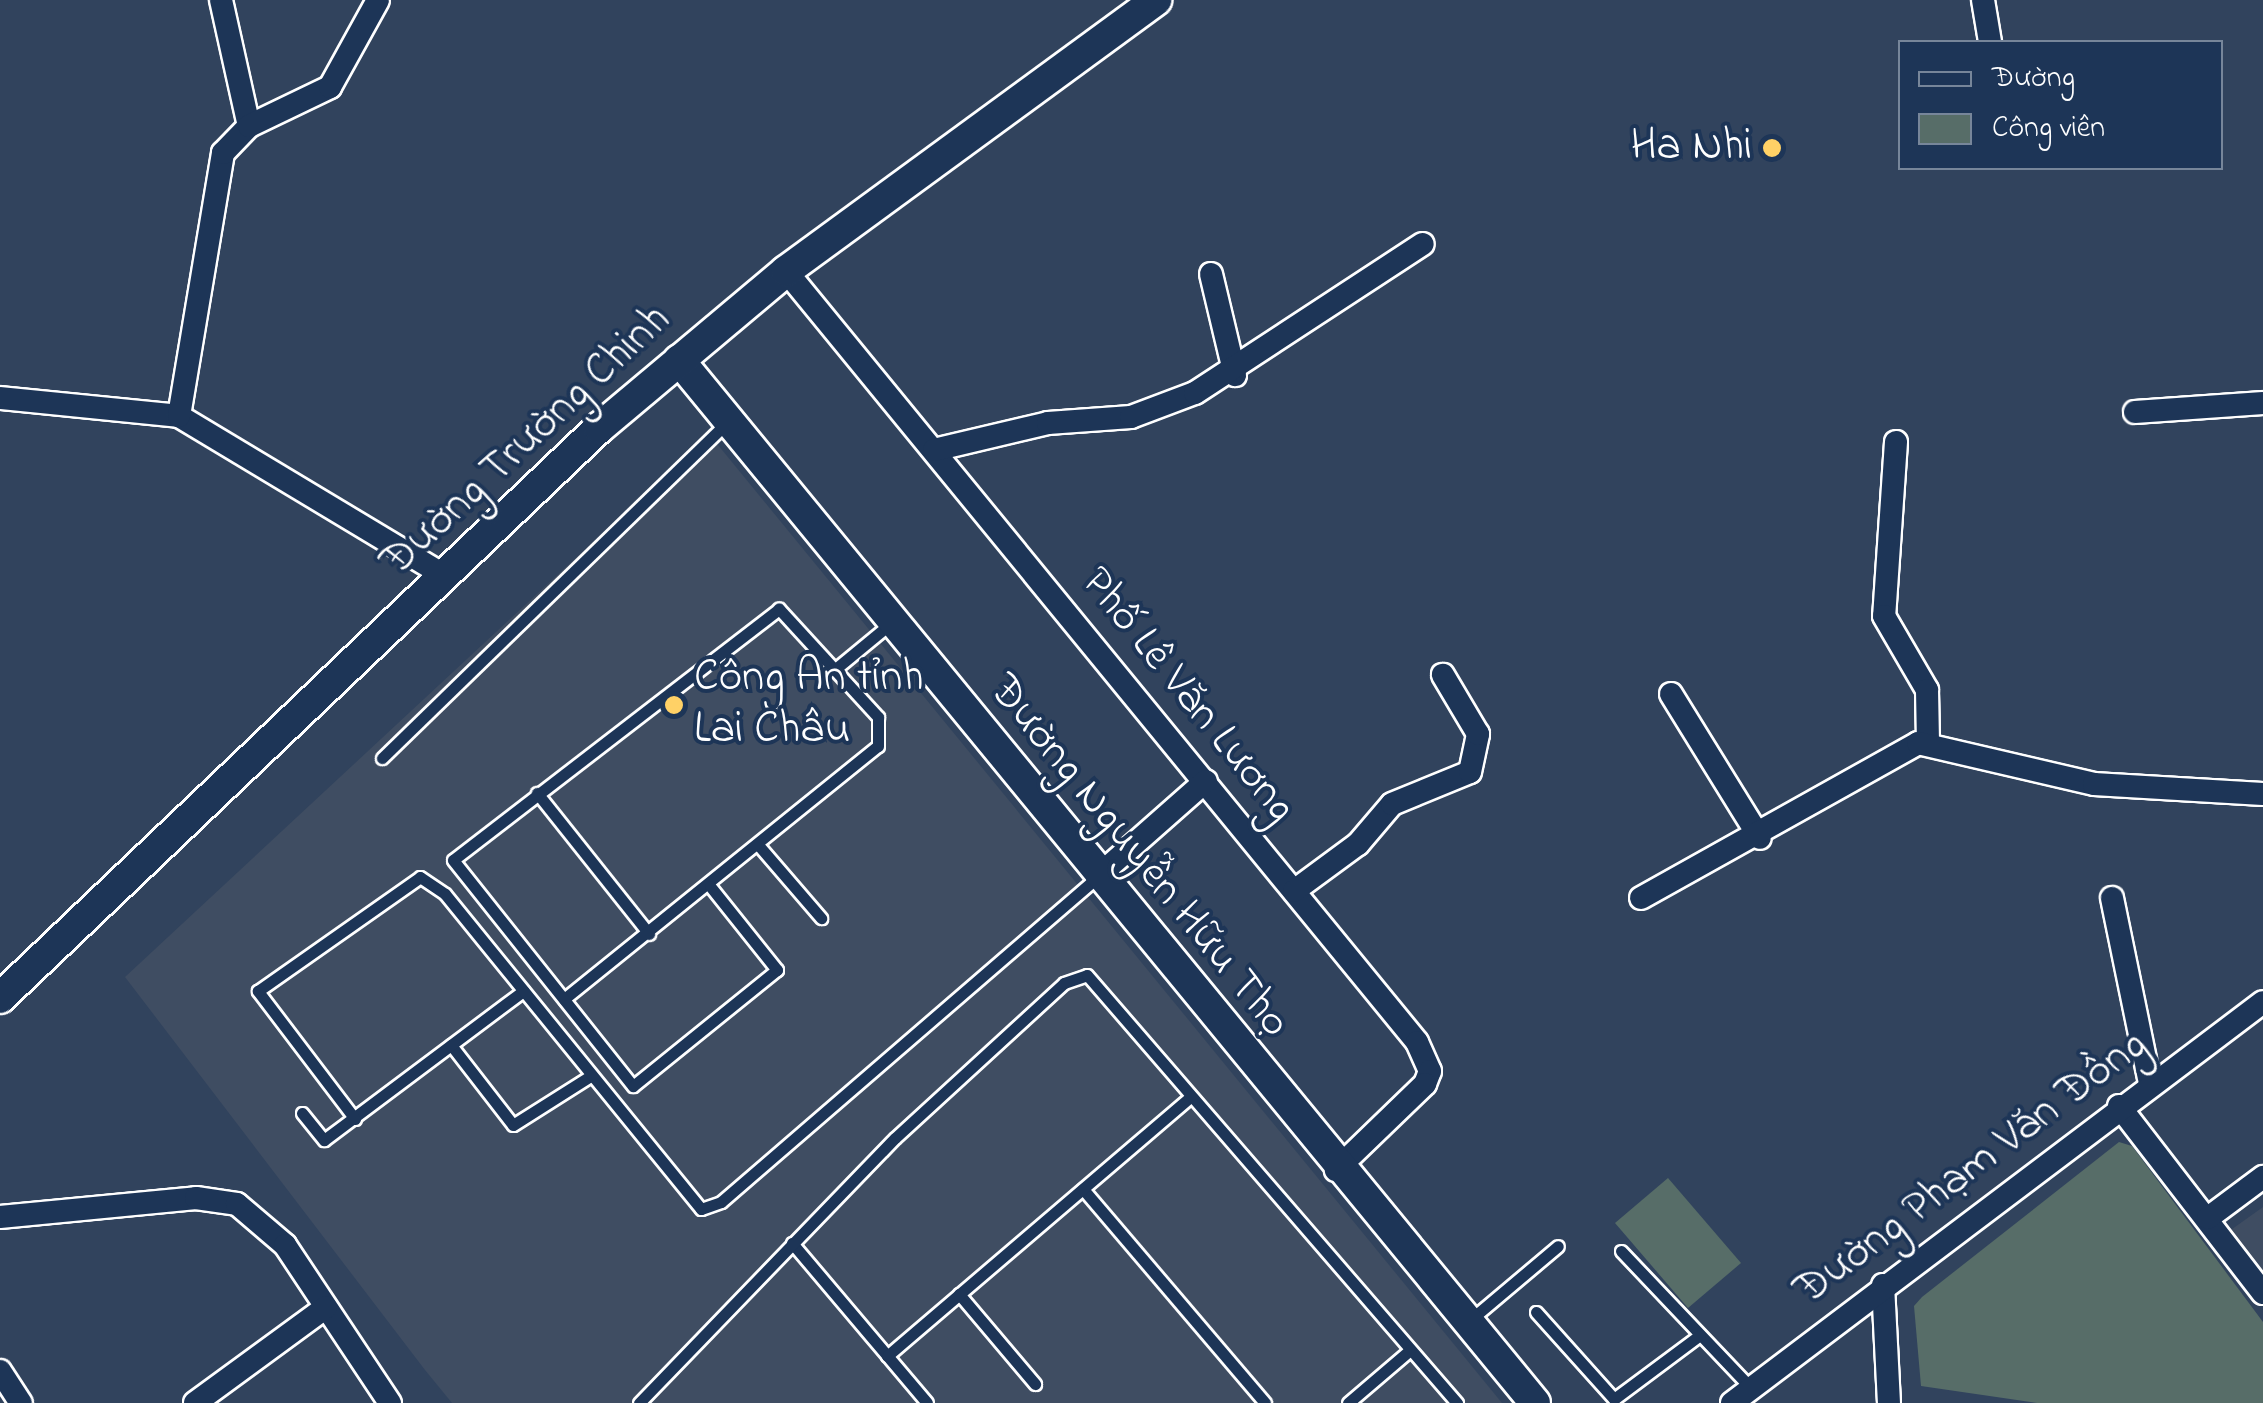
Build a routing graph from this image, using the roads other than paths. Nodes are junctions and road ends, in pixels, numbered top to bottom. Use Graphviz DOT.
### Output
graph roads {
  1 [pos="221,0"];
  2 [pos="378,0"];
  3 [pos="1156,0"];
  4 [pos="1983,0"];
  5 [pos="1990,40"];
  6 [pos="249,126"];
  7 [pos="1423,244"];
  8 [pos="786,270"];
  9 [pos="1211,274"];
  10 [pos="679,360"];
  11 [pos="1235,375"];
  12 [pos="0,398"];
  13 [pos="2263,403"];
  14 [pos="2135,412"];
  15 [pos="178,416"];
  16 [pos="728,421"];
  17 [pos="1896,442"];
  18 [pos="934,450"];
  19 [pos="445,576"];
  20 [pos="890,624"];
  21 [pos="838,666"];
  22 [pos="1443,675"];
  23 [pos="1671,694"];
  24 [pos="1928,744"];
  25 [pos="382,758"];
  26 [pos="1206,781"];
  27 [pos="538,793"];
  28 [pos="2263,794"];
  29 [pos="1760,838"];
  30 [pos="760,847"];
  31 [pos="1097,877"];
  32 [pos="710,886"];
  33 [pos="1294,892"];
  34 [pos="1641,898"];
  35 [pos="2112,898"];
  36 [pos="821,918"];
  37 [pos="649,934"];
  38 [pos="523,991"];
  39 [pos="0,998"];
  40 [pos="564,999"];
  41 [pos="2263,1002"];
  42 [pos="451,1045"];
  43 [pos="589,1077"];
  44 [pos="2150,1083"];
  45 [pos="1190,1096"];
  46 [pos="2118,1106"];
  47 [pos="302,1112"];
  48 [pos="355,1118"];
  49 [pos="1336,1170"];
  50 [pos="2263,1177"];
  51 [pos="1083,1189"];
  52 [pos="0,1217"];
  53 [pos="2208,1218"];
  54 [pos="792,1244"];
  55 [pos="1558,1246"];
  56 [pos="1621,1251"];
  57 [pos="1883,1285"];
  58 [pos="2263,1292"];
  59 [pos="959,1294"];
  60 [pos="326,1307"];
  61 [pos="1536,1312"];
  62 [pos="1466,1324"];
  63 [pos="1700,1335"];
  64 [pos="1410,1350"];
  65 [pos="888,1356"];
  66 [pos="0,1371"];
  67 [pos="1036,1384"];
  68 [pos="1751,1388"];
  69 [pos="21,1403"];
  70 [pos="196,1403"];
  71 [pos="390,1403"];
  72 [pos="639,1403"];
  73 [pos="928,1403"];
  74 [pos="1264,1403"];
  75 [pos="1348,1403"];
  76 [pos="1457,1403"];
  77 [pos="1535,1403"];
  78 [pos="1732,1403"];
  79 [pos="1889,1403"];
  1 -- 6 [label="street"];
  2 -- 6 [label="street"];
  3 -- 8 [label="main road, Đường Trường Chinh"];
  4 -- 5 [label="street"];
  6 -- 15 [label="street"];
  7 -- 11 [label="street"];
  8 -- 10 [label="main road, Đường Trường Chinh"];
  8 -- 18 [label="street, Phố Lê Văn Lương"];
  9 -- 11 [label="street"];
  10 -- 16 [label="main road, Đường Nguyễn Hữu Thọ"];
  10 -- 19 [label="main road, Đường Trường Chinh"];
  11 -- 18 [label="street"];
  12 -- 15 [label="street"];
  13 -- 14 [label="street"];
  15 -- 19 [label="street"];
  16 -- 20 [label="main road, Đường Nguyễn Hữu Thọ"];
  16 -- 25 [label="lane"];
  17 -- 24 [label="street"];
  18 -- 26 [label="street, Phố Lê Văn Lương"];
  19 -- 39 [label="main road, Đường Trường Chinh"];
  20 -- 21 [label="lane"];
  20 -- 31 [label="main road, Đường Nguyễn Hữu Thọ"];
  21 -- 27 [label="lane"];
  21 -- 30 [label="lane"];
  22 -- 33 [label="street"];
  23 -- 29 [label="street"];
  24 -- 28 [label="street"];
  24 -- 29 [label="street"];
  26 -- 31 [label="street"];
  26 -- 33 [label="street, Phố Lê Văn Lương"];
  27 -- 37 [label="lane"];
  27 -- 40 [label="lane"];
  29 -- 34 [label="street"];
  30 -- 32 [label="lane"];
  30 -- 36 [label="lane"];
  31 -- 43 [label="lane"];
  31 -- 49 [label="main road, Đường Nguyễn Hữu Thọ"];
  32 -- 37 [label="lane"];
  32 -- 40 [label="lane"];
  33 -- 49 [label="street, Phố Lê Văn Lương"];
  35 -- 44 [label="street"];
  37 -- 40 [label="lane"];
  38 -- 42 [label="lane"];
  38 -- 43 [label="lane"];
  38 -- 48 [label="lane"];
  41 -- 44 [label="street, Đường Phạm Văn Đồng"];
  42 -- 43 [label="lane"];
  42 -- 48 [label="lane"];
  44 -- 46 [label="street, Đường Phạm Văn Đồng"];
  45 -- 51 [label="lane"];
  45 -- 54 [label="lane"];
  45 -- 64 [label="lane"];
  46 -- 53 [label="street"];
  46 -- 57 [label="street, Đường Phạm Văn Đồng"];
  47 -- 48 [label="lane"];
  49 -- 62 [label="main road, Đường Nguyễn Hữu Thọ"];
  50 -- 53 [label="street"];
  51 -- 59 [label="lane"];
  51 -- 74 [label="lane"];
  52 -- 60 [label="street"];
  53 -- 58 [label="street"];
  54 -- 65 [label="lane"];
  54 -- 72 [label="lane"];
  55 -- 62 [label="lane"];
  56 -- 63 [label="lane"];
  57 -- 68 [label="street, Đường Phạm Văn Đồng"];
  57 -- 79 [label="street"];
  59 -- 65 [label="lane"];
  59 -- 67 [label="lane"];
  60 -- 70 [label="street"];
  60 -- 71 [label="street"];
  61 -- 63 [label="lane"];
  62 -- 77 [label="main road, Đường Nguyễn Hữu Thọ"];
  63 -- 68 [label="lane"];
  64 -- 75 [label="lane"];
  64 -- 76 [label="lane"];
  65 -- 73 [label="lane"];
  66 -- 69 [label="street"];
  68 -- 78 [label="street, Đường Phạm Văn Đồng"];
}
